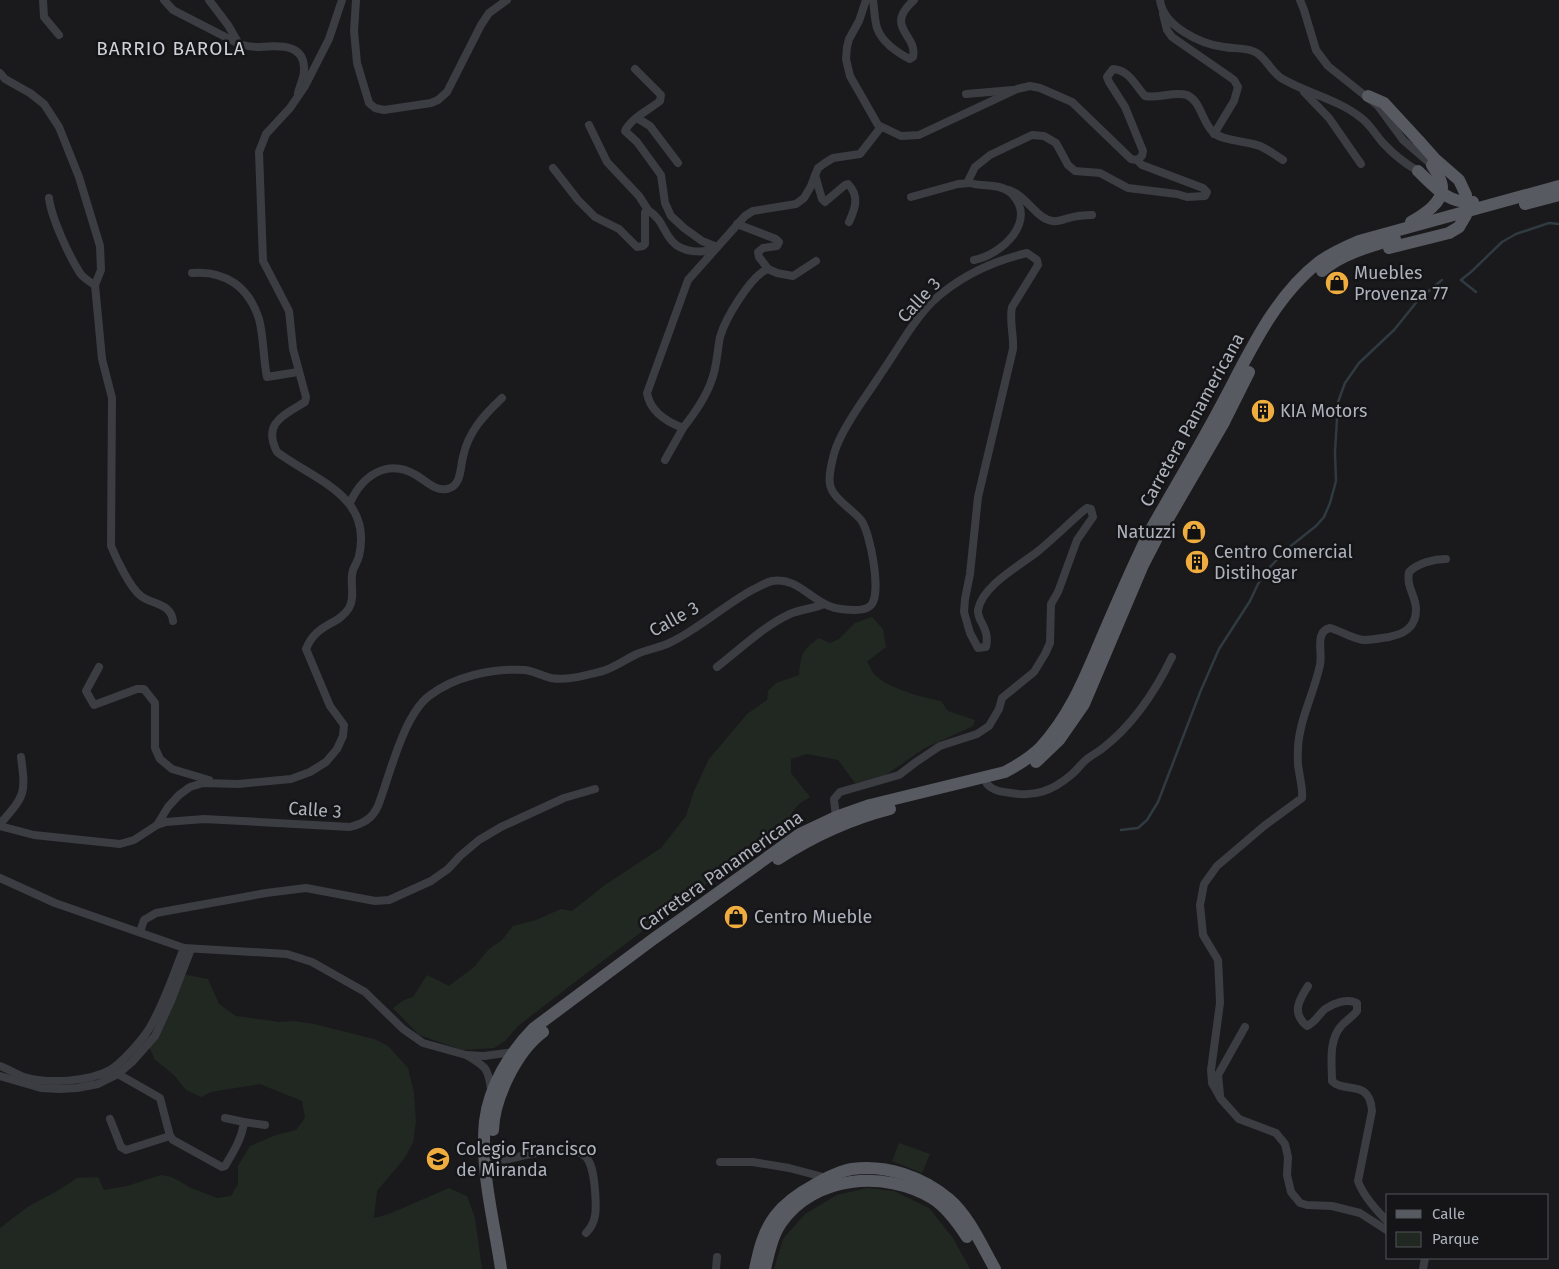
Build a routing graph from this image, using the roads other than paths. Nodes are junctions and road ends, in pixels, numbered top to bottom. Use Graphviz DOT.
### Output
graph roads {
  1 [pos="43,0"];
  2 [pos="164,0"];
  3 [pos="209,0"];
  4 [pos="342,0"];
  5 [pos="356,0"];
  6 [pos="507,0"];
  7 [pos="866,0"];
  8 [pos="873,0"];
  9 [pos="914,0"];
  10 [pos="1160,0"];
  11 [pos="1300,0"];
  12 [pos="1163,12"];
  13 [pos="59,35"];
  14 [pos="239,44"];
  15 [pos="635,69"];
  16 [pos="0,73"];
  17 [pos="1299,87"];
  18 [pos="1017,89"];
  19 [pos="966,94"];
  20 [pos="1368,96"];
  21 [pos="297,99"];
  22 [pos="637,118"];
  23 [pos="589,125"];
  24 [pos="881,127"];
  25 [pos="1214,134"];
  26 [pos="1137,160"];
  27 [pos="1282,160"];
  28 [pos="678,163"];
  29 [pos="1361,164"];
  30 [pos="1432,165"];
  31 [pos="554,168"];
  32 [pos="1418,171"];
  33 [pos="815,175"];
  34 [pos="970,183"];
  35 [pos="1559,186"];
  36 [pos="1005,190"];
  37 [pos="1441,193"];
  38 [pos="1559,196"];
  39 [pos="911,197"];
  40 [pos="49,198"];
  41 [pos="1473,202"];
  42 [pos="1435,204"];
  43 [pos="1491,205"];
  44 [pos="648,210"];
  45 [pos="1092,215"];
  46 [pos="849,222"];
  47 [pos="737,224"];
  48 [pos="1388,232"];
  49 [pos="716,247"];
  50 [pos="974,260"];
  51 [pos="816,261"];
  52 [pos="1327,267"];
  53 [pos="768,269"];
  54 [pos="192,273"];
  55 [pos="95,286"];
  56 [pos="298,372"];
  57 [pos="502,398"];
  58 [pos="683,428"];
  59 [pos="665,460"];
  60 [pos="350,504"];
  61 [pos="1446,559"];
  62 [pos="824,604"];
  63 [pos="173,621"];
  64 [pos="1172,657"];
  65 [pos="99,667"];
  66 [pos="717,667"];
  67 [pos="21,757"];
  68 [pos="220,784"];
  69 [pos="987,784"];
  70 [pos="595,789"];
  71 [pos="836,817"];
  72 [pos="160,822"];
  73 [pos="0,825"];
  74 [pos="0,878"];
  75 [pos="140,932"];
  76 [pos="187,949"];
  77 [pos="1308,986"];
  78 [pos="1245,1027"];
  79 [pos="514,1052"];
  80 [pos="466,1055"];
  81 [pos="0,1066"];
  82 [pos="118,1074"];
  83 [pos="0,1076"];
  84 [pos="76,1084"];
  85 [pos="492,1094"];
  86 [pos="1220,1099"];
  87 [pos="225,1118"];
  88 [pos="110,1119"];
  89 [pos="244,1122"];
  90 [pos="265,1125"];
  91 [pos="170,1136"];
  92 [pos="720,1162"];
  93 [pos="493,1163"];
  94 [pos="827,1178"];
  95 [pos="1386,1220"];
  96 [pos="1386,1230"];
  97 [pos="586,1234"];
  98 [pos="717,1257"];
  99 [pos="501,1269"];
  100 [pos="509,1269"];
  101 [pos="716,1269"];
  102 [pos="755,1269"];
  103 [pos="765,1269"];
  104 [pos="987,1269"];
  105 [pos="995,1269"];
  1 -- 13 [label="street"];
  2 -- 14 [label="street"];
  3 -- 14 [label="street"];
  4 -- 21 [label="street"];
  5 -- 6 [label="street"];
  7 -- 24 [label="street"];
  8 -- 9 [label="street"];
  10 -- 12 [label="street"];
  11 -- 20 [label="street"];
  12 -- 17 [label="street"];
  12 -- 25 [label="street"];
  14 -- 21 [label="street"];
  15 -- 22 [label="street"];
  16 -- 55 [label="street"];
  17 -- 29 [label="street"];
  17 -- 32 [label="street"];
  18 -- 19 [label="street"];
  18 -- 24 [label="street"];
  18 -- 26 [label="street"];
  20 -- 30 [label="street"];
  20 -- 52 [label="main road, bridge"];
  21 -- 56 [label="street"];
  22 -- 28 [label="street"];
  22 -- 49 [label="street"];
  23 -- 44 [label="street"];
  24 -- 33 [label="street"];
  25 -- 26 [label="street"];
  25 -- 27 [label="street"];
  26 -- 34 [label="street"];
  30 -- 37 [label="main road"];
  30 -- 41 [label="main road"];
  31 -- 44 [label="street"];
  32 -- 37 [label="main road"];
  32 -- 42 [label="main road"];
  33 -- 46 [label="street"];
  33 -- 47 [label="street"];
  34 -- 36 [label="street"];
  34 -- 39 [label="street"];
  35 -- 43 [label="main road, Carretera Panamericana"];
  36 -- 45 [label="street"];
  36 -- 50 [label="street"];
  37 -- 41 [label="main road"];
  37 -- 42 [label="main road"];
  38 -- 52 [label="main road, Carretera Panamericana"];
  40 -- 55 [label="street"];
  41 -- 43 [label="main road"];
  42 -- 48 [label="main road"];
  43 -- 48 [label="main road, Carretera Panamericana"];
  44 -- 49 [label="street"];
  47 -- 49 [label="street"];
  47 -- 53 [label="street"];
  48 -- 71 [label="main road, Carretera Panamericana"];
  49 -- 58 [label="street"];
  51 -- 53 [label="street"];
  52 -- 69 [label="main road, Carretera Panamericana"];
  53 -- 58 [label="street"];
  54 -- 56 [label="street"];
  55 -- 63 [label="street"];
  56 -- 60 [label="street"];
  57 -- 60 [label="street"];
  58 -- 59 [label="street"];
  60 -- 68 [label="street"];
  61 -- 86 [label="street"];
  62 -- 66 [label="street"];
  62 -- 71 [label="street, Calle 3"];
  62 -- 72 [label="street, Calle 3"];
  64 -- 69 [label="street"];
  65 -- 68 [label="street"];
  67 -- 73 [label="street"];
  68 -- 72 [label="street"];
  69 -- 93 [label="main road, Carretera Panamericana"];
  70 -- 75 [label="street"];
  71 -- 79 [label="main road, Carretera Panamericana"];
  72 -- 73 [label="street"];
  74 -- 75 [label="street"];
  75 -- 76 [label="street"];
  76 -- 80 [label="street"];
  76 -- 82 [label="street"];
  76 -- 84 [label="street"];
  77 -- 95 [label="street"];
  78 -- 86 [label="street"];
  79 -- 80 [label="street"];
  79 -- 85 [label="main road, Carretera Panamericana"];
  80 -- 85 [label="street"];
  81 -- 84 [label="street"];
  82 -- 84 [label="street"];
  82 -- 91 [label="street"];
  83 -- 84 [label="street"];
  85 -- 99 [label="main road, Carretera Panamericana"];
  86 -- 96 [label="street"];
  87 -- 89 [label="street"];
  88 -- 91 [label="street"];
  89 -- 90 [label="street"];
  89 -- 91 [label="street"];
  92 -- 94 [label="street"];
  93 -- 97 [label="street"];
  93 -- 100 [label="main road, Carretera Panamericana"];
  94 -- 102 [label="main road"];
  94 -- 105 [label="main road"];
  98 -- 101 [label="street"];
  103 -- 104 [label="main road"];
}
